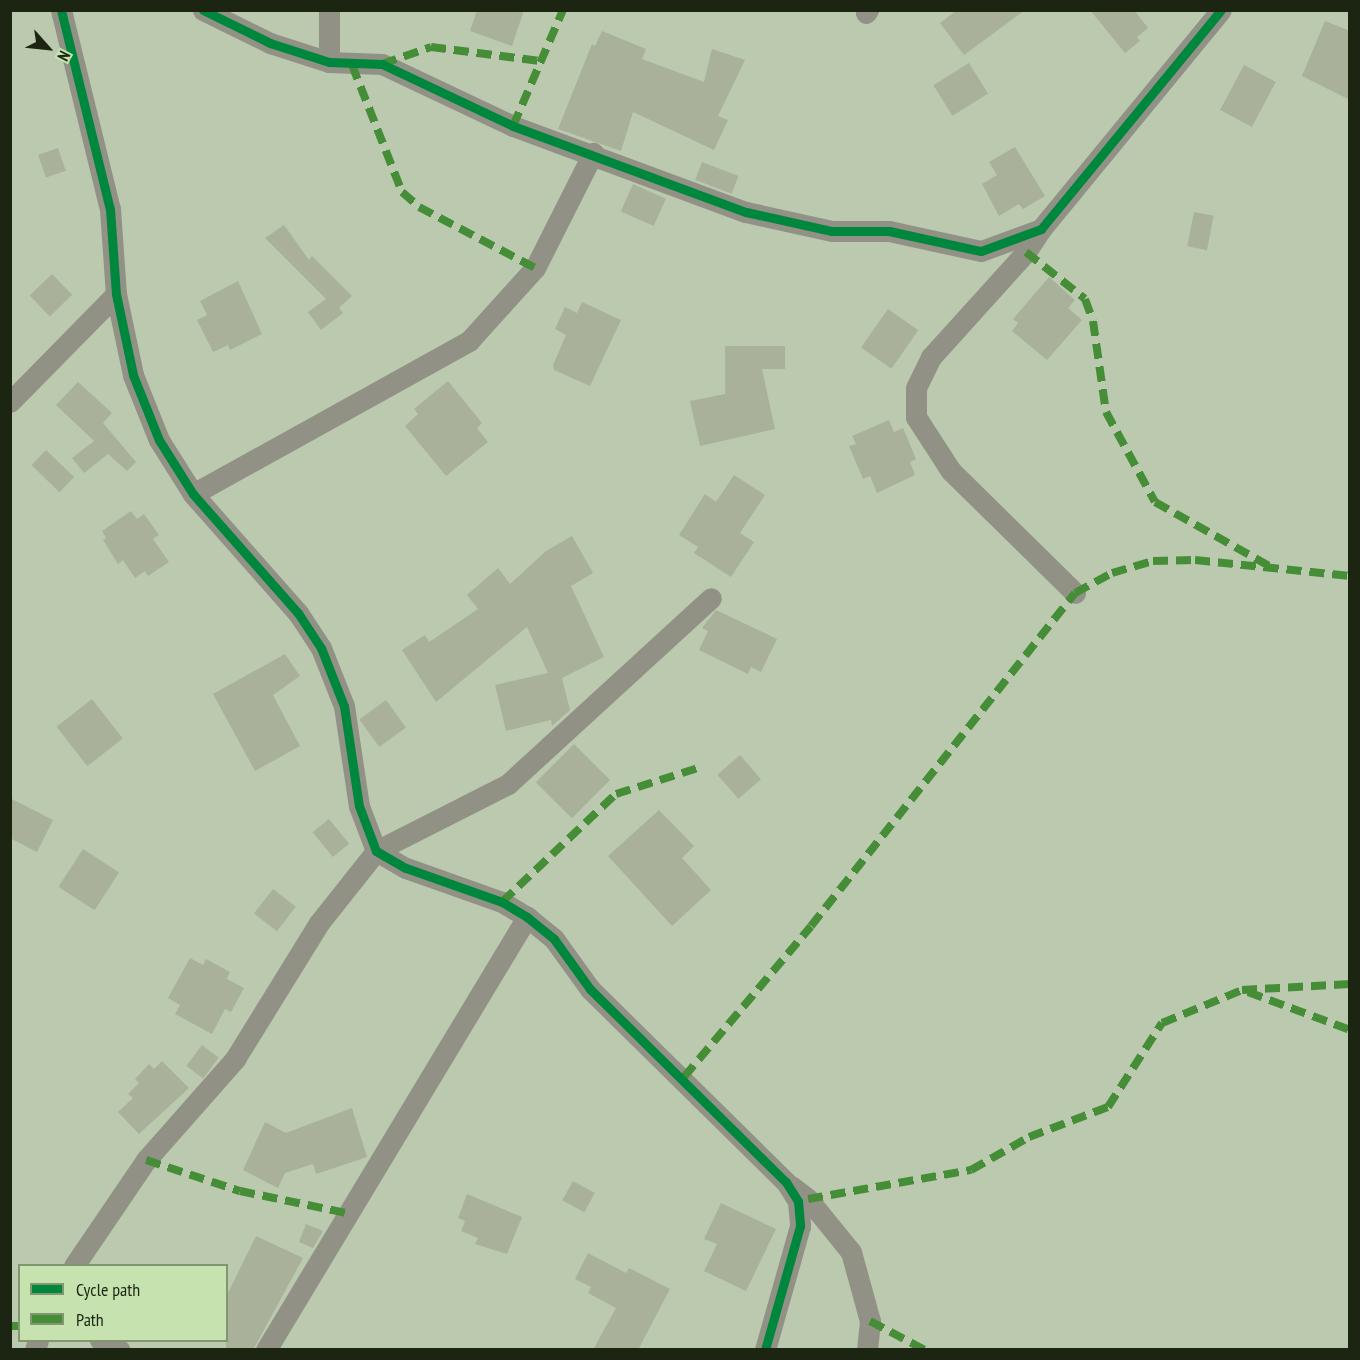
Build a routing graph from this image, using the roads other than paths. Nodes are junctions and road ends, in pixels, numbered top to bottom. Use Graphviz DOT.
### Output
graph roads {
  1 [pos="61,10"];
  2 [pos="203,10"];
  3 [pos="329,10"];
  4 [pos="1221,10"];
  5 [pos="329,62"];
  6 [pos="593,153"];
  7 [pos="1041,229"];
  8 [pos="116,294"];
  9 [pos="10,402"];
  10 [pos="193,494"];
  11 [pos="1075,593"];
  12 [pos="711,598"];
  13 [pos="376,851"];
  14 [pos="527,917"];
  15 [pos="786,1182"];
  16 [pos="75,1264"];
  17 [pos="102,1342"];
  18 [pos="120,1350"];
  19 [pos="266,1350"];
  20 [pos="765,1350"];
  21 [pos="867,1350"];
  1 -- 8 [label="street"];
  2 -- 5 [label="street"];
  3 -- 5 [label="street"];
  4 -- 7 [label="street"];
  5 -- 6 [label="street"];
  6 -- 7 [label="street"];
  6 -- 10 [label="street"];
  7 -- 11 [label="street"];
  8 -- 9 [label="street"];
  8 -- 10 [label="street"];
  10 -- 13 [label="street"];
  12 -- 13 [label="street"];
  13 -- 14 [label="street"];
  13 -- 16 [label="street"];
  14 -- 15 [label="street"];
  14 -- 19 [label="street"];
  15 -- 20 [label="street"];
  15 -- 21 [label="street"];
  17 -- 18 [label="street"];
}
